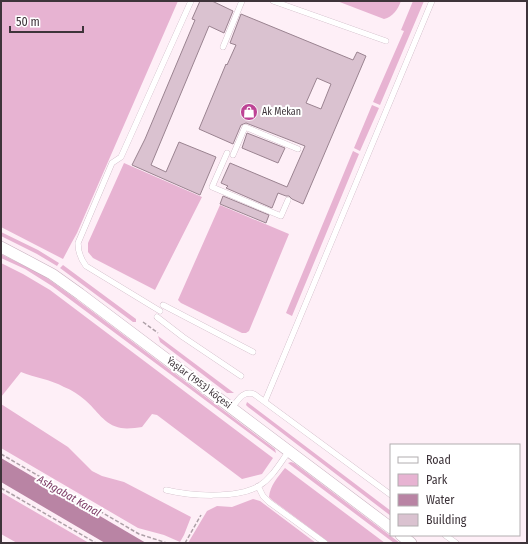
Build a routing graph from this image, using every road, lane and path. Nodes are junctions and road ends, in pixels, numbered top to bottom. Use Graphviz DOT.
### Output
graph roads {
  1 [pos="191,1"];
  2 [pos="242,1"];
  3 [pos="273,1"];
  4 [pos="432,1"];
  5 [pos="386,40"];
  6 [pos="223,47"];
  7 [pos="298,149"];
  8 [pos="227,153"];
  9 [pos="233,155"];
  10 [pos="288,200"];
  11 [pos="1,247"];
  12 [pos="164,305"];
  13 [pos="160,312"];
  14 [pos="157,317"];
  15 [pos="143,322"];
  16 [pos="158,332"];
  17 [pos="253,352"];
  18 [pos="241,376"];
  19 [pos="265,401"];
  20 [pos="232,408"];
  21 [pos="290,452"];
  22 [pos="1,454"];
  23 [pos="258,486"];
  24 [pos="1,488"];
  25 [pos="166,490"];
  26 [pos="390,494"];
  27 [pos="201,515"];
  28 [pos="390,527"];
  29 [pos="402,536"];
  30 [pos="446,536"];
  31 [pos="96,543"];
  32 [pos="167,543"];
  33 [pos="185,543"];
  34 [pos="325,543"];
  35 [pos="411,543"];
  36 [pos="456,543"];
  1 -- 13 [label="lane"];
  2 -- 6 [label="lane"];
  3 -- 5 [label="lane"];
  4 -- 19 [label="lane"];
  7 -- 9 [label="lane"];
  8 -- 10 [label="lane"];
  11 -- 20 [label="street, Ýaşlar (1953) köçesi"];
  12 -- 17 [label="lane"];
  14 -- 18 [label="lane"];
  15 -- 16 [label="path"];
  19 -- 20 [label="lane"];
  19 -- 26 [label="lane"];
  20 -- 21 [label="street, Ýaşlar (1953) köçesi"];
  21 -- 23 [label="lane"];
  21 -- 28 [label="street, Ýaşlar (1953) köçesi"];
  22 -- 32 [label="path"];
  23 -- 25 [label="lane"];
  23 -- 34 [label="lane"];
  24 -- 31 [label="path"];
  27 -- 33 [label="path"];
  29 -- 35 [label="street"];
  30 -- 36 [label="lane"];
}
